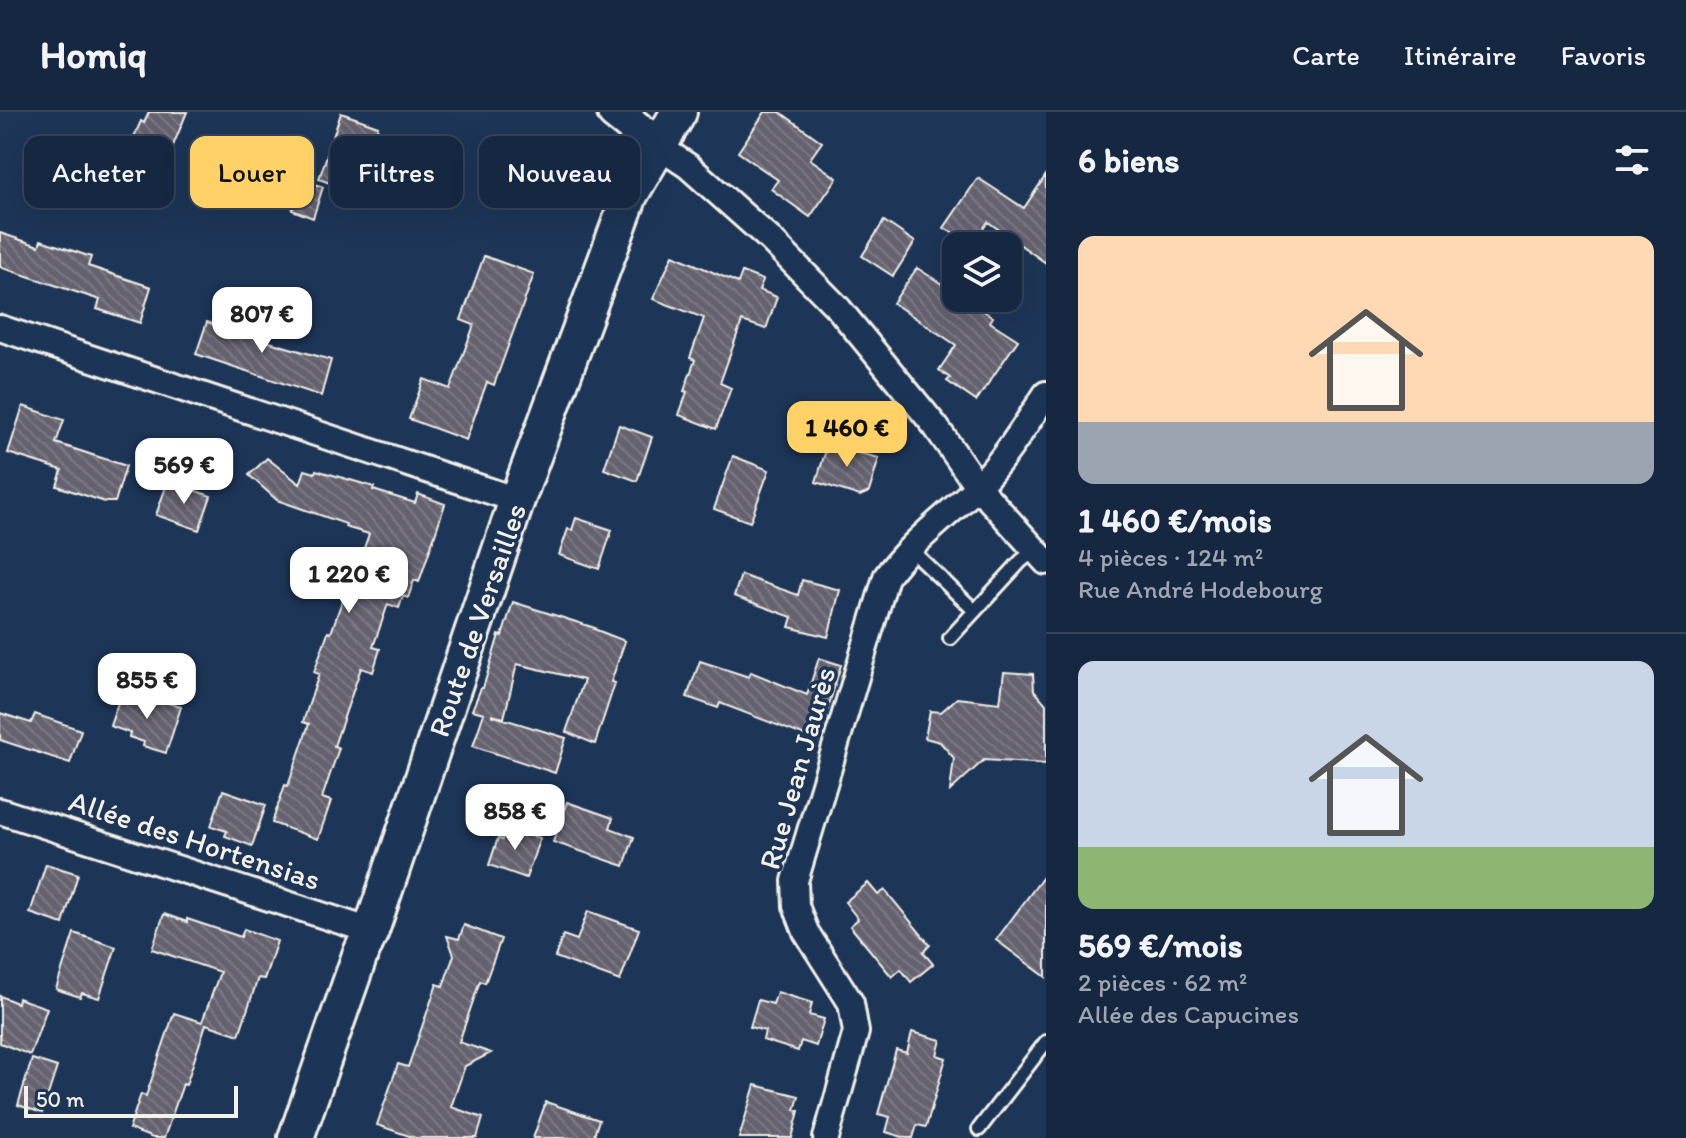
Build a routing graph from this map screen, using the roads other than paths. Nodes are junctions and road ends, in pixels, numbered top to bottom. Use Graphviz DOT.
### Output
graph roads {
  1 [pos="615,112"];
  2 [pos="679,112"];
  3 [pos="658,146"];
  4 [pos="0,328"];
  5 [pos="1046,394"];
  6 [pos="978,487"];
  7 [pos="517,500"];
  8 [pos="910,549"];
  9 [pos="1041,556"];
  10 [pos="975,611"];
  11 [pos="950,638"];
  12 [pos="0,811"];
  13 [pos="371,931"];
  14 [pos="1046,1042"];
  15 [pos="979,1129"];
  16 [pos="296,1138"];
  17 [pos="826,1138"];
  1 -- 3 [label="main road"];
  2 -- 3 [label="main road, Route de Versailles"];
  3 -- 6 [label="street"];
  3 -- 7 [label="main road, Route de Versailles"];
  4 -- 7 [label="street"];
  5 -- 6 [label="street, Rue Jean Jaurès"];
  6 -- 8 [label="street, Rue Jean Jaurès"];
  6 -- 9 [label="street"];
  7 -- 13 [label="main road, Route de Versailles"];
  8 -- 10 [label="lane"];
  8 -- 17 [label="street, Rue Jean Jaurès"];
  9 -- 10 [label="lane"];
  10 -- 11 [label="lane"];
  12 -- 13 [label="street, Allée des Hortensias"];
  13 -- 16 [label="main road, Route de Versailles"];
  14 -- 15 [label="lane"];
}
